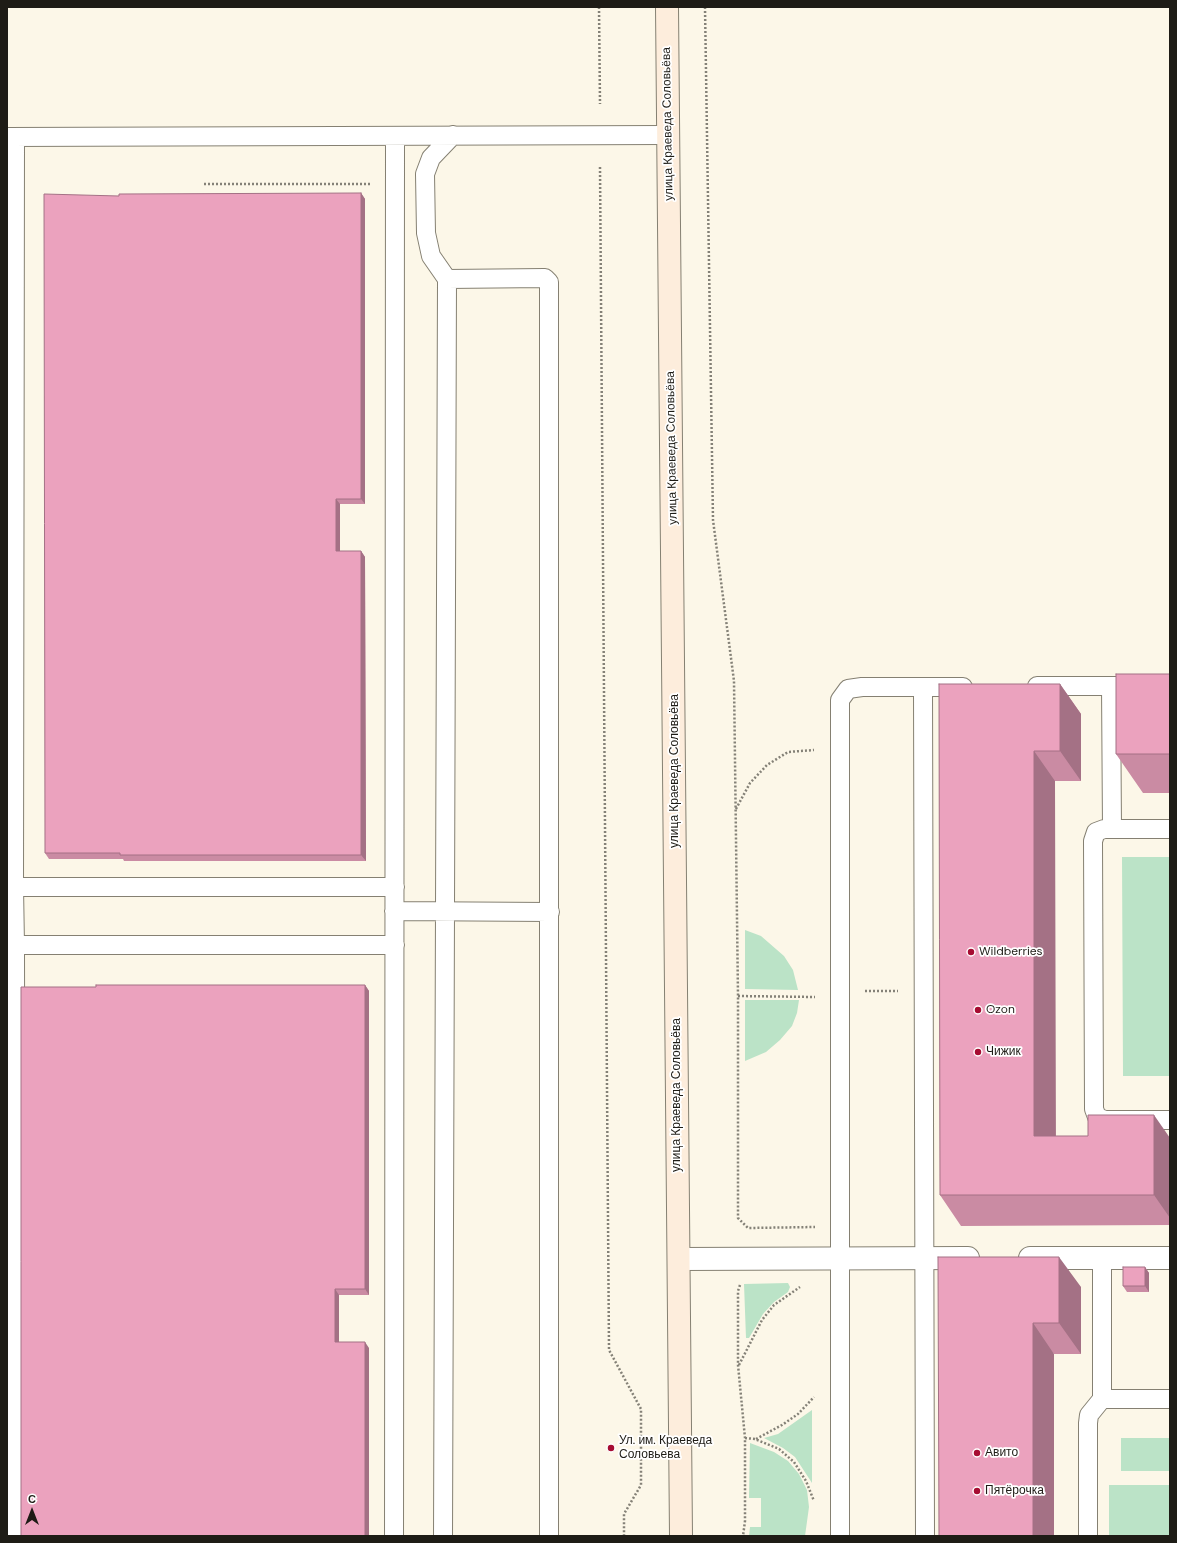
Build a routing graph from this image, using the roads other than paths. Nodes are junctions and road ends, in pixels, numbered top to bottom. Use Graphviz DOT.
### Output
graph roads {
  1 [pos="667,7"];
  2 [pos="453,135"];
  3 [pos="668,135"];
  4 [pos="396,136"];
  5 [pos="11,137"];
  6 [pos="447,279"];
  7 [pos="1017,686"];
  8 [pos="1111,686"];
  9 [pos="1170,686"];
  10 [pos="923,687"];
  11 [pos="978,687"];
  12 [pos="1112,829"];
  13 [pos="1170,829"];
  14 [pos="14,887"];
  15 [pos="395,887"];
  16 [pos="394,911"];
  17 [pos="445,911"];
  18 [pos="550,912"];
  19 [pos="15,944"];
  20 [pos="395,944"];
  21 [pos="1170,1120"];
  22 [pos="840,1258"];
  23 [pos="924,1258"];
  24 [pos="986,1258"];
  25 [pos="1009,1258"];
  26 [pos="1102,1258"];
  27 [pos="1170,1258"];
  28 [pos="679,1259"];
  29 [pos="1102,1399"];
  30 [pos="1170,1399"];
  31 [pos="16,1536"];
  32 [pos="394,1536"];
  33 [pos="443,1536"];
  34 [pos="549,1536"];
  35 [pos="681,1536"];
  36 [pos="840,1536"];
  37 [pos="925,1536"];
  38 [pos="1088,1536"];
  1 -- 3 [label="main road, улица Краеведа Соловьёва"];
  2 -- 3 [label="lane"];
  2 -- 4 [label="lane"];
  2 -- 6 [label="lane"];
  3 -- 28 [label="main road, улица Краеведа Соловьёва"];
  4 -- 5 [label="lane"];
  4 -- 15 [label="lane"];
  5 -- 14 [label="lane"];
  6 -- 17 [label="lane"];
  6 -- 18 [label="lane"];
  7 -- 8 [label="lane"];
  8 -- 9 [label="lane"];
  8 -- 12 [label="lane"];
  10 -- 11 [label="lane"];
  10 -- 22 [label="lane"];
  10 -- 23 [label="lane"];
  12 -- 13 [label="lane"];
  12 -- 21 [label="lane"];
  14 -- 15 [label="lane"];
  14 -- 19 [label="lane"];
  15 -- 16 [label="lane"];
  16 -- 17 [label="lane"];
  16 -- 20 [label="lane"];
  17 -- 18 [label="lane"];
  17 -- 33 [label="lane"];
  18 -- 34 [label="lane"];
  19 -- 20 [label="lane"];
  19 -- 31 [label="lane"];
  20 -- 32 [label="lane"];
  22 -- 23 [label="street"];
  22 -- 28 [label="street"];
  22 -- 36 [label="lane"];
  23 -- 24 [label="street"];
  23 -- 37 [label="lane"];
  25 -- 26 [label="street"];
  26 -- 27 [label="street"];
  26 -- 29 [label="lane"];
  28 -- 35 [label="main road, улица Краеведа Соловьёва"];
  29 -- 30 [label="lane"];
  29 -- 38 [label="lane"];
}
